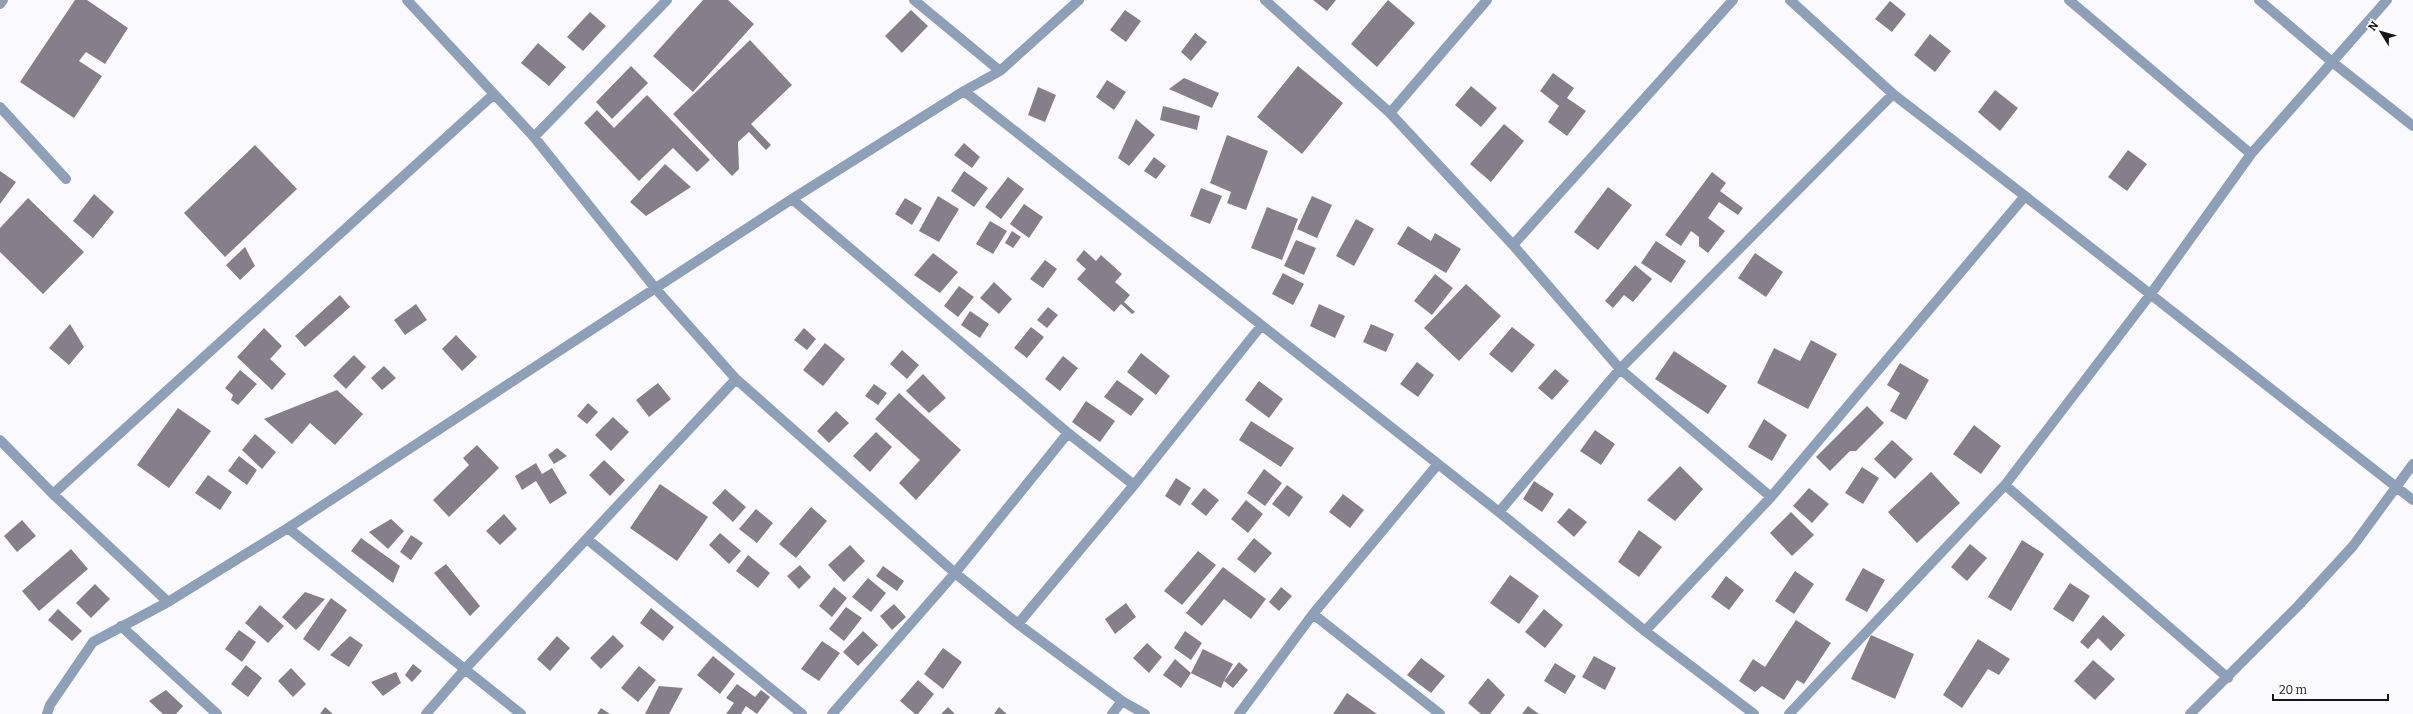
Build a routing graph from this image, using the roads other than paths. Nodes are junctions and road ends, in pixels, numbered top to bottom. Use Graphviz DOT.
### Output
graph roads {
  1 [pos="3,0"];
  2 [pos="407,0"];
  3 [pos="667,0"];
  4 [pos="914,0"];
  5 [pos="1079,0"];
  6 [pos="1265,0"];
  7 [pos="1487,0"];
  8 [pos="1733,0"];
  9 [pos="1790,0"];
  10 [pos="2069,0"];
  11 [pos="2259,0"];
  12 [pos="2387,0"];
  13 [pos="0,4"];
  14 [pos="2331,61"];
  15 [pos="1000,71"];
  16 [pos="964,91"];
  17 [pos="494,94"];
  18 [pos="1893,94"];
  19 [pos="0,107"];
  20 [pos="1390,113"];
  21 [pos="2413,126"];
  22 [pos="534,137"];
  23 [pos="2251,154"];
  24 [pos="66,179"];
  25 [pos="2025,196"];
  26 [pos="792,199"];
  27 [pos="1513,245"];
  28 [pos="655,288"];
  29 [pos="2150,295"];
  30 [pos="1261,326"];
  31 [pos="1620,369"];
  32 [pos="736,379"];
  33 [pos="1068,433"];
  34 [pos="0,440"];
  35 [pos="1438,464"];
  36 [pos="2413,464"];
  37 [pos="1134,485"];
  38 [pos="2005,485"];
  39 [pos="2396,487"];
  40 [pos="53,494"];
  41 [pos="1771,497"];
  42 [pos="2413,500"];
  43 [pos="1499,512"];
  44 [pos="288,528"];
  45 [pos="587,539"];
  46 [pos="955,573"];
  47 [pos="168,602"];
  48 [pos="1313,614"];
  49 [pos="1018,624"];
  50 [pos="121,626"];
  51 [pos="1645,631"];
  52 [pos="465,669"];
  53 [pos="2228,678"];
  54 [pos="1122,701"];
  55 [pos="47,714"];
  56 [pos="217,714"];
  57 [pos="426,714"];
  58 [pos="521,714"];
  59 [pos="802,714"];
  60 [pos="832,714"];
  61 [pos="1112,714"];
  62 [pos="1145,714"];
  63 [pos="1239,714"];
  64 [pos="1440,714"];
  65 [pos="1754,714"];
  66 [pos="1789,714"];
  67 [pos="2190,714"];
  1 -- 13 [label="street"];
  2 -- 17 [label="street"];
  3 -- 22 [label="street"];
  4 -- 15 [label="street"];
  5 -- 15 [label="street"];
  6 -- 20 [label="street"];
  7 -- 20 [label="street"];
  8 -- 27 [label="street"];
  9 -- 18 [label="street"];
  10 -- 23 [label="street"];
  11 -- 14 [label="street"];
  12 -- 14 [label="street"];
  14 -- 21 [label="street"];
  14 -- 23 [label="street"];
  15 -- 16 [label="street"];
  16 -- 26 [label="street"];
  16 -- 30 [label="street"];
  17 -- 22 [label="street"];
  17 -- 40 [label="street"];
  18 -- 25 [label="street"];
  18 -- 31 [label="street"];
  19 -- 24 [label="street"];
  20 -- 27 [label="street"];
  22 -- 28 [label="street"];
  23 -- 29 [label="street"];
  25 -- 29 [label="street"];
  25 -- 41 [label="street"];
  26 -- 28 [label="street"];
  26 -- 33 [label="street"];
  27 -- 31 [label="street"];
  28 -- 32 [label="street"];
  28 -- 44 [label="street"];
  29 -- 38 [label="street"];
  29 -- 39 [label="street"];
  30 -- 35 [label="street"];
  30 -- 37 [label="street"];
  31 -- 41 [label="street"];
  31 -- 43 [label="street"];
  32 -- 45 [label="street"];
  32 -- 46 [label="street"];
  33 -- 37 [label="street"];
  33 -- 46 [label="street"];
  34 -- 40 [label="street"];
  35 -- 43 [label="street"];
  35 -- 48 [label="street"];
  36 -- 39 [label="street"];
  37 -- 49 [label="street"];
  38 -- 53 [label="street"];
  38 -- 66 [label="street"];
  39 -- 42 [label="street"];
  39 -- 53 [label="street"];
  40 -- 47 [label="street"];
  41 -- 51 [label="street"];
  43 -- 51 [label="street"];
  44 -- 47 [label="street"];
  44 -- 52 [label="street"];
  45 -- 52 [label="street"];
  45 -- 59 [label="street"];
  46 -- 49 [label="street"];
  46 -- 60 [label="street"];
  47 -- 50 [label="street"];
  48 -- 63 [label="street"];
  48 -- 64 [label="street"];
  49 -- 54 [label="street"];
  50 -- 55 [label="street"];
  50 -- 56 [label="street"];
  51 -- 65 [label="street"];
  52 -- 57 [label="street"];
  52 -- 58 [label="street"];
  53 -- 67 [label="street"];
  54 -- 61 [label="street"];
  54 -- 62 [label="street"];
}
